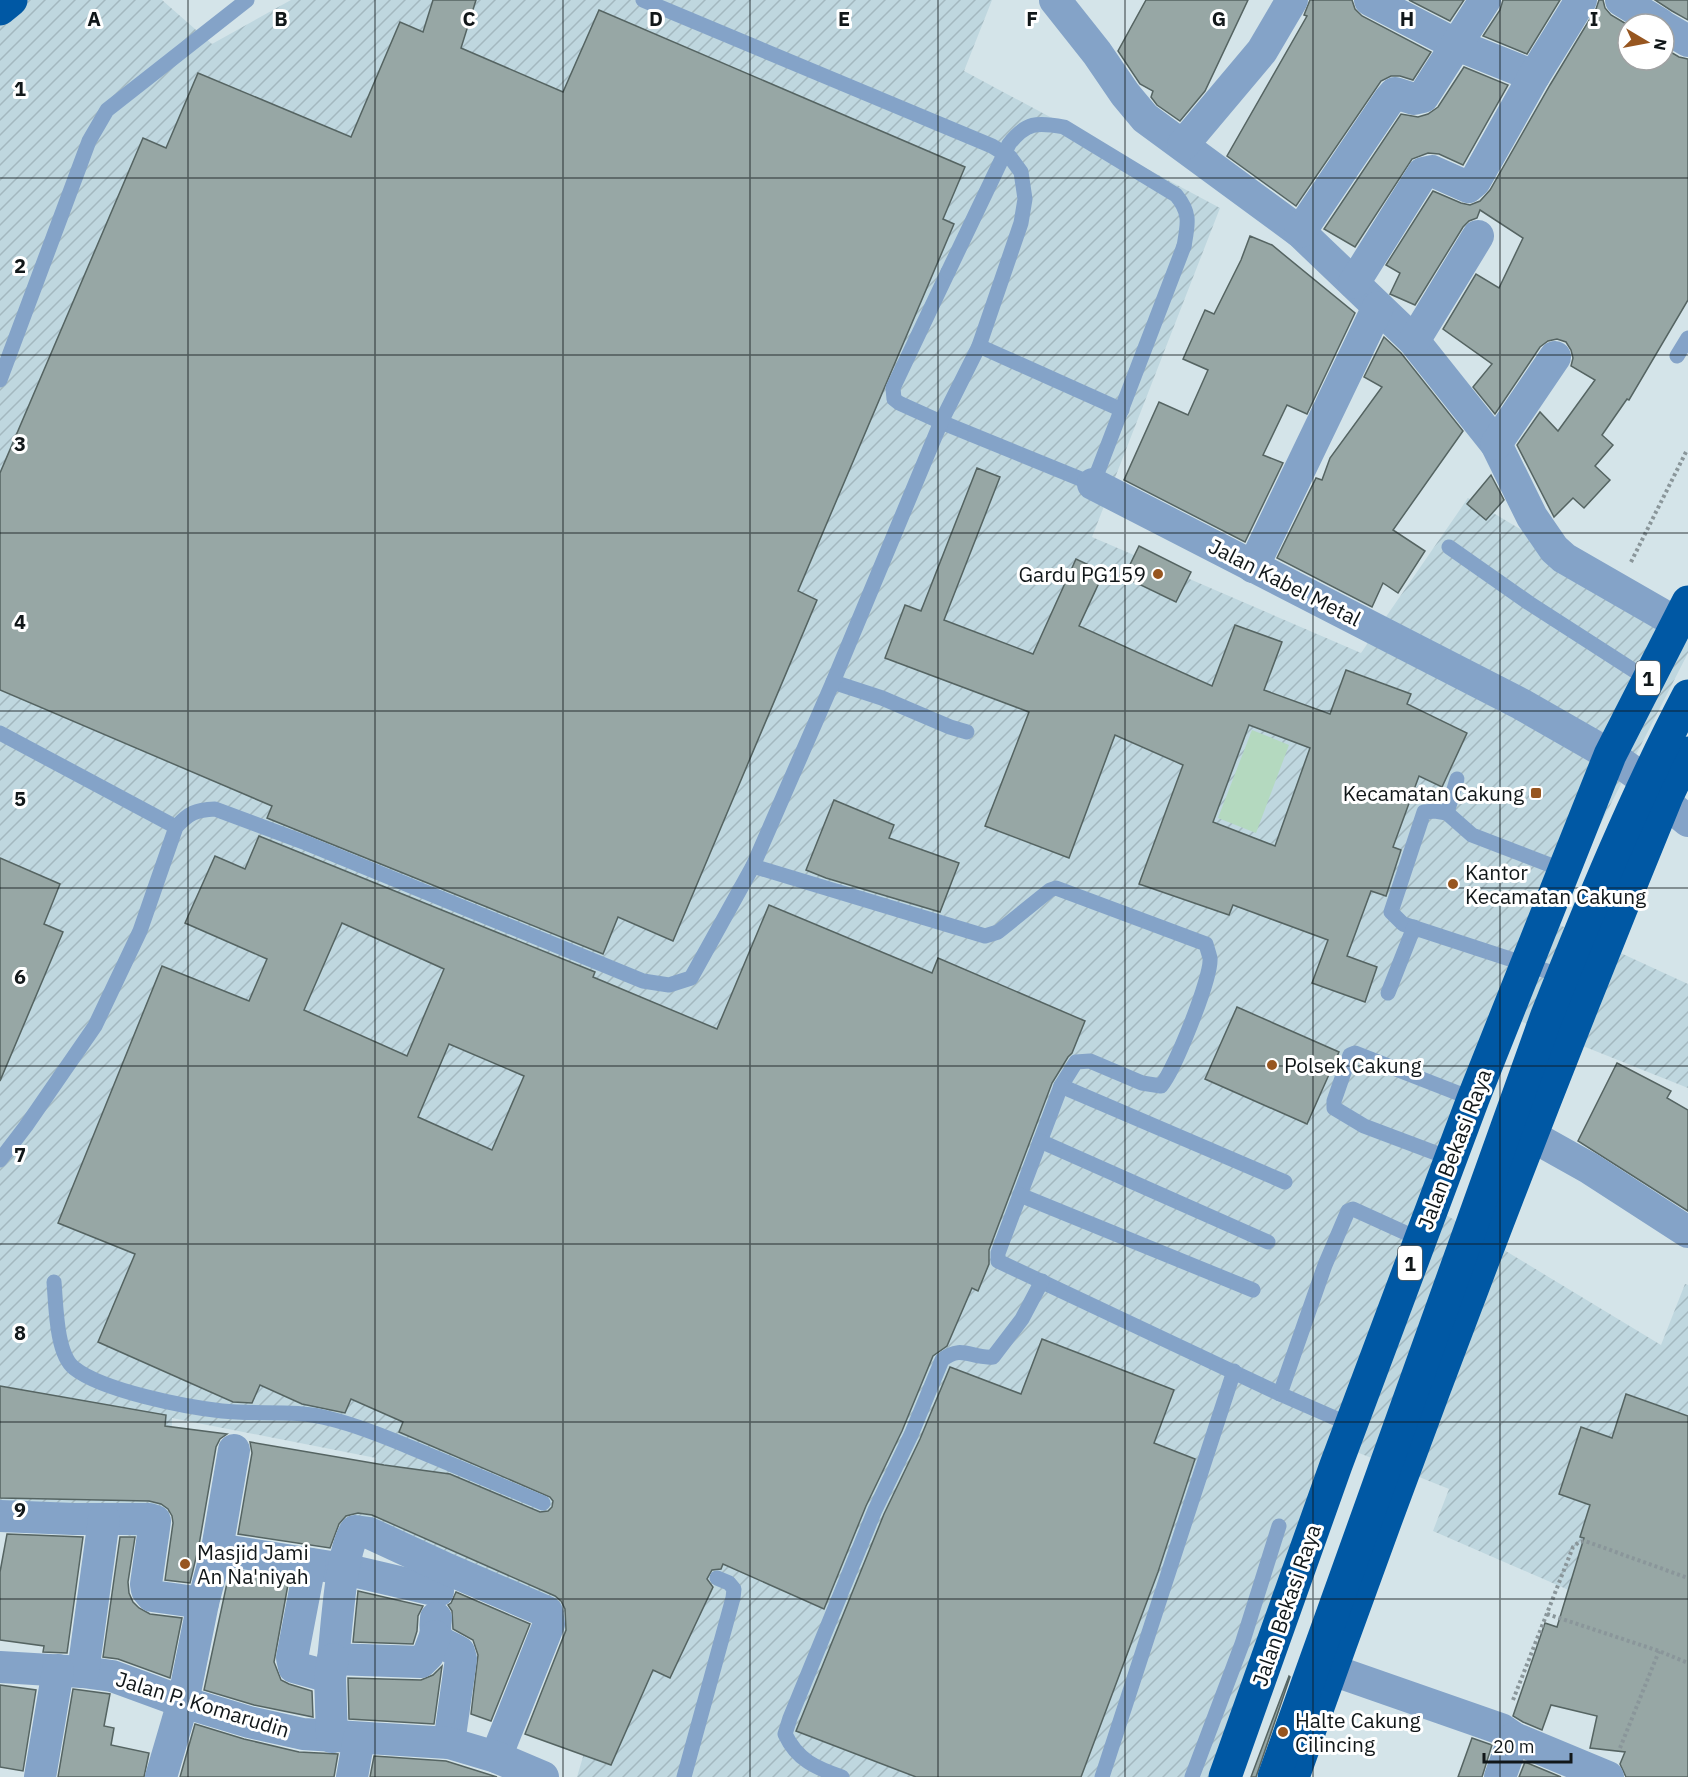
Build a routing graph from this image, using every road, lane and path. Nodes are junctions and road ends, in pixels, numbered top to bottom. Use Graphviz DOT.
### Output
graph roads {
  1 [pos="11,0"];
  2 [pos="247,0"];
  3 [pos="643,0"];
  4 [pos="1055,0"];
  5 [pos="1370,0"];
  6 [pos="1485,0"];
  7 [pos="1581,0"];
  8 [pos="1621,0"];
  9 [pos="1282,3"];
  10 [pos="0,9"];
  11 [pos="1640,12"];
  12 [pos="1457,45"];
  13 [pos="1534,76"];
  14 [pos="1184,145"];
  15 [pos="1300,232"];
  16 [pos="1478,236"];
  17 [pos="1354,283"];
  18 [pos="1378,307"];
  19 [pos="1688,338"];
  20 [pos="1414,341"];
  21 [pos="979,346"];
  22 [pos="1677,356"];
  23 [pos="1554,357"];
  24 [pos="0,380"];
  25 [pos="1122,410"];
  26 [pos="941,422"];
  27 [pos="1496,444"];
  28 [pos="1686,452"];
  29 [pos="1093,483"];
  30 [pos="1449,547"];
  31 [pos="1253,567"];
  32 [pos="1618,588"];
  33 [pos="1682,612"];
  34 [pos="1647,679"];
  35 [pos="833,682"];
  36 [pos="1688,696"];
  37 [pos="967,732"];
  38 [pos="0,733"];
  39 [pos="1688,753"];
  40 [pos="1610,755"];
  41 [pos="1457,779"];
  42 [pos="1667,796"];
  43 [pos="1447,813"];
  44 [pos="1688,821"];
  45 [pos="176,827"];
  46 [pos="753,866"];
  47 [pos="1563,870"];
  48 [pos="1414,927"];
  49 [pos="1526,964"];
  50 [pos="1590,985"];
  51 [pos="1388,993"];
  52 [pos="1062,1086"];
  53 [pos="1473,1098"];
  54 [pos="1530,1135"];
  55 [pos="1040,1141"];
  56 [pos="1449,1158"];
  57 [pos="0,1160"];
  58 [pos="1285,1182"];
  59 [pos="1020,1195"];
  60 [pos="1688,1232"];
  61 [pos="1419,1239"];
  62 [pos="1268,1242"];
  63 [pos="1042,1281"];
  64 [pos="54,1282"];
  65 [pos="1253,1290"];
  66 [pos="1234,1371"];
  67 [pos="1280,1394"];
  68 [pos="1350,1425"];
  69 [pos="234,1450"];
  70 [pos="543,1503"];
  71 [pos="0,1516"];
  72 [pos="104,1519"];
  73 [pos="1279,1526"];
  74 [pos="217,1549"];
  75 [pos="310,1564"];
  76 [pos="344,1569"];
  77 [pos="717,1578"];
  78 [pos="1688,1578"];
  79 [pos="443,1580"];
  80 [pos="203,1602"];
  81 [pos="1547,1614"];
  82 [pos="435,1635"];
  83 [pos="1659,1650"];
  84 [pos="1688,1664"];
  85 [pos="0,1667"];
  86 [pos="331,1668"];
  87 [pos="1332,1670"];
  88 [pos="71,1671"];
  89 [pos="183,1702"];
  90 [pos="1508,1733"];
  91 [pos="345,1738"];
  92 [pos="449,1743"];
  93 [pos="496,1757"];
  94 [pos="40,1777"];
  95 [pos="161,1777"];
  96 [pos="352,1777"];
  97 [pos="543,1777"];
  98 [pos="684,1777"];
  99 [pos="842,1777"];
  100 [pos="1102,1777"];
  101 [pos="1192,1777"];
  102 [pos="1225,1777"];
  103 [pos="1274,1777"];
  104 [pos="1293,1777"];
  105 [pos="1500,1777"];
  106 [pos="1607,1777"];
  1 -- 10 [label="highway"];
  2 -- 24 [label="lane"];
  3 -- 21 [label="lane"];
  4 -- 14 [label="street"];
  5 -- 12 [label="street"];
  6 -- 12 [label="street"];
  7 -- 13 [label="street"];
  8 -- 11 [label="street"];
  9 -- 14 [label="street"];
  12 -- 13 [label="street"];
  12 -- 15 [label="street"];
  13 -- 17 [label="street"];
  14 -- 15 [label="street"];
  15 -- 17 [label="street"];
  16 -- 20 [label="street"];
  17 -- 18 [label="street"];
  18 -- 20 [label="street"];
  18 -- 31 [label="street"];
  19 -- 22 [label="lane"];
  20 -- 27 [label="street"];
  21 -- 25 [label="lane"];
  21 -- 26 [label="lane"];
  23 -- 27 [label="street"];
  25 -- 26 [label="lane, Jalan Kabel Metal, bridge"];
  25 -- 29 [label="lane"];
  26 -- 29 [label="lane, Jalan Kabel Metal"];
  26 -- 35 [label="lane"];
  27 -- 32 [label="street"];
  28 -- 32 [label="path"];
  29 -- 31 [label="street, Jalan Kabel Metal"];
  30 -- 34 [label="lane"];
  31 -- 40 [label="street, Jalan Kabel Metal"];
  32 -- 33 [label="street"];
  33 -- 34 [label="highway, Jalan Bekasi Raya / 1"];
  34 -- 40 [label="highway, Jalan Bekasi Raya / 1"];
  35 -- 37 [label="lane"];
  35 -- 46 [label="lane"];
  36 -- 103 [label="highway, bridge"];
  38 -- 45 [label="lane"];
  39 -- 42 [label="highway"];
  40 -- 42 [label="street, Jalan Kabel Metal"];
  40 -- 47 [label="highway, Jalan Bekasi Raya / 1"];
  41 -- 43 [label="lane"];
  42 -- 44 [label="street, Jalan Kabel Metal"];
  42 -- 50 [label="highway"];
  43 -- 47 [label="lane"];
  43 -- 48 [label="lane"];
  45 -- 46 [label="lane"];
  45 -- 57 [label="lane"];
  46 -- 52 [label="lane"];
  47 -- 49 [label="highway, Jalan Bekasi Raya / 1"];
  48 -- 49 [label="lane"];
  48 -- 51 [label="lane"];
  49 -- 50 [label="lane"];
  49 -- 53 [label="highway, Jalan Bekasi Raya / 1"];
  50 -- 54 [label="highway"];
  52 -- 55 [label="lane"];
  52 -- 58 [label="lane"];
  53 -- 56 [label="highway, Jalan Bekasi Raya / 1"];
  53 -- 56 [label="lane"];
  54 -- 60 [label="street"];
  54 -- 87 [label="highway"];
  55 -- 59 [label="lane"];
  55 -- 62 [label="lane"];
  56 -- 61 [label="highway, Jalan Bekasi Raya / 1"];
  59 -- 63 [label="lane"];
  59 -- 65 [label="lane"];
  61 -- 67 [label="lane"];
  61 -- 68 [label="highway, Jalan Bekasi Raya / 1"];
  63 -- 66 [label="lane"];
  63 -- 99 [label="lane"];
  64 -- 70 [label="lane"];
  66 -- 67 [label="lane"];
  66 -- 100 [label="lane"];
  67 -- 68 [label="lane"];
  68 -- 102 [label="highway, Jalan Bekasi Raya / 1"];
  69 -- 74 [label="street"];
  71 -- 72 [label="street"];
  72 -- 80 [label="street"];
  72 -- 88 [label="street"];
  73 -- 101 [label="lane"];
  74 -- 75 [label="street"];
  74 -- 80 [label="street"];
  75 -- 76 [label="street"];
  75 -- 86 [label="street"];
  76 -- 79 [label="street"];
  76 -- 79 [label="street"];
  76 -- 86 [label="street"];
  77 -- 98 [label="lane"];
  78 -- 81 [label="path"];
  79 -- 82 [label="street"];
  79 -- 93 [label="street"];
  80 -- 89 [label="street"];
  81 -- 83 [label="path"];
  81 -- 90 [label="path"];
  82 -- 86 [label="street"];
  82 -- 92 [label="street"];
  83 -- 84 [label="path"];
  83 -- 106 [label="path"];
  85 -- 88 [label="street, Jalan P. Komarudin"];
  86 -- 91 [label="street"];
  87 -- 90 [label="street"];
  87 -- 104 [label="highway"];
  88 -- 89 [label="street, Jalan P. Komarudin"];
  88 -- 94 [label="street"];
  89 -- 91 [label="street, Jalan P. Komarudin"];
  89 -- 95 [label="street"];
  90 -- 105 [label="street"];
  90 -- 106 [label="street"];
  91 -- 92 [label="street, Jalan P. Komarudin"];
  91 -- 96 [label="street"];
  92 -- 93 [label="street, Jalan P. Komarudin"];
  93 -- 97 [label="street, Jalan P. Komarudin"];
}
